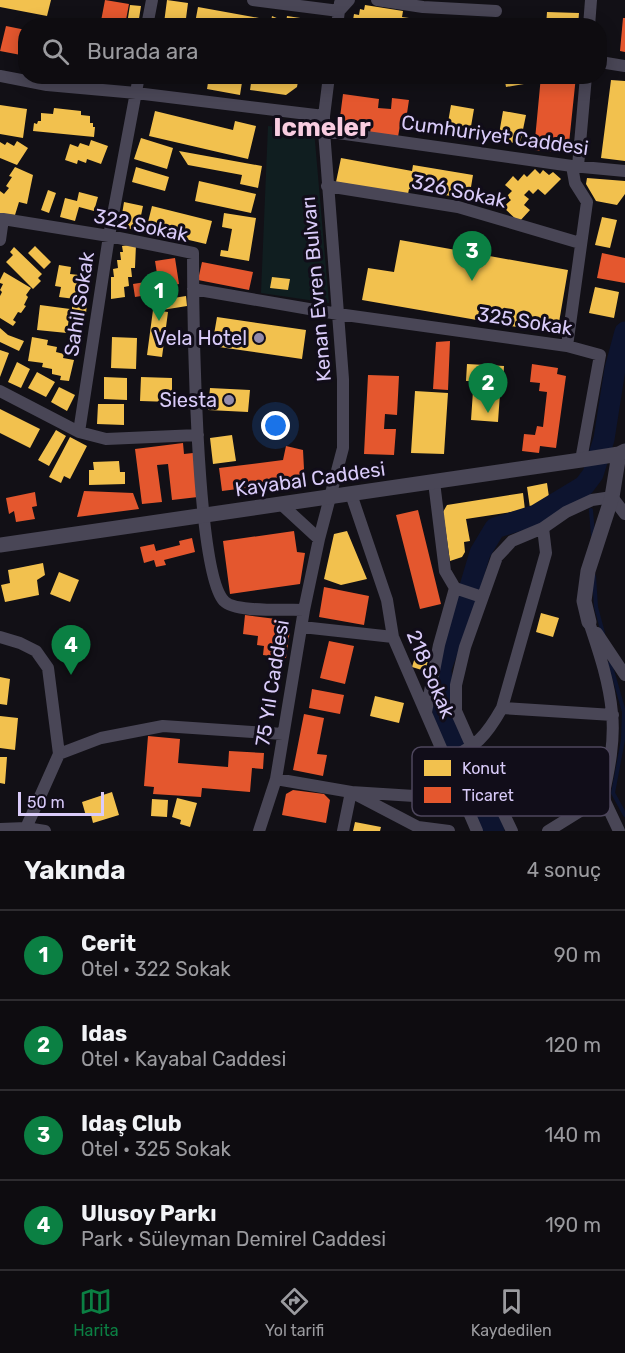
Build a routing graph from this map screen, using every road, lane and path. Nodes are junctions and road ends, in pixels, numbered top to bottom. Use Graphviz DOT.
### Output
graph roads {
  1 [pos="152,0"];
  2 [pos="253,0"];
  3 [pos="349,0"];
  4 [pos="377,0"];
  5 [pos="591,0"];
  6 [pos="339,6"];
  7 [pos="496,12"];
  8 [pos="149,18"];
  9 [pos="590,18"];
  10 [pos="607,63"];
  11 [pos="625,66"];
  12 [pos="0,76"];
  13 [pos="18,79"];
  14 [pos="42,84"];
  15 [pos="138,84"];
  16 [pos="328,84"];
  17 [pos="585,84"];
  18 [pos="136,93"];
  19 [pos="324,116"];
  20 [pos="324,131"];
  21 [pos="575,166"];
  22 [pos="625,171"];
  23 [pos="327,186"];
  24 [pos="2,219"];
  25 [pos="109,236"];
  26 [pos="0,240"];
  27 [pos="580,243"];
  28 [pos="193,289"];
  29 [pos="338,314"];
  30 [pos="567,346"];
  31 [pos="0,391"];
  32 [pos="79,432"];
  33 [pos="198,435"];
  34 [pos="618,453"];
  35 [pos="581,460"];
  36 [pos="434,482"];
  37 [pos="351,494"];
  38 [pos="331,497"];
  39 [pos="612,497"];
  40 [pos="281,504"];
  41 [pos="625,514"];
  42 [pos="203,515"];
  43 [pos="543,528"];
  44 [pos="319,540"];
  45 [pos="0,545"];
  46 [pos="455,588"];
  47 [pos="482,597"];
  48 [pos="304,610"];
  49 [pos="589,622"];
  50 [pos="302,627"];
  51 [pos="0,637"];
  52 [pos="393,637"];
  53 [pos="625,675"];
  54 [pos="502,708"];
  55 [pos="426,712"];
  56 [pos="613,715"];
  57 [pos="284,734"];
  58 [pos="440,747"];
  59 [pos="472,747"];
  60 [pos="59,754"];
  61 [pos="610,756"];
  62 [pos="276,779"];
  63 [pos="351,792"];
  64 [pos="412,795"];
  65 [pos="610,812"];
  66 [pos="470,816"];
  67 [pos="505,816"];
  68 [pos="572,816"];
  69 [pos="26,828"];
  70 [pos="0,829"];
  71 [pos="45,831"];
  72 [pos="259,831"];
  73 [pos="343,831"];
  74 [pos="449,831"];
  75 [pos="477,831"];
  76 [pos="512,831"];
  77 [pos="548,831"];
  78 [pos="619,831"];
  1 -- 8 [label="street"];
  2 -- 6 [label="street"];
  3 -- 6 [label="street"];
  4 -- 7 [label="street"];
  5 -- 9 [label="street"];
  10 -- 11 [label="street"];
  12 -- 13 [label="street"];
  14 -- 18 [label="street"];
  15 -- 18 [label="street, Sahil Sokak"];
  16 -- 19 [label="street, Kenan Evren Bulvarı"];
  17 -- 21 [label="street"];
  18 -- 19 [label="street"];
  18 -- 25 [label="street, Sahil Sokak"];
  19 -- 20 [label="street, Kenan Evren Bulvarı"];
  20 -- 21 [label="street, Cumhuriyet Caddesi"];
  20 -- 23 [label="street, Kenan Evren Bulvarı"];
  21 -- 22 [label="street, Cumhuriyet Caddesi"];
  21 -- 27 [label="street"];
  23 -- 27 [label="street, 326 Sokak"];
  23 -- 29 [label="street, Kenan Evren Bulvarı"];
  24 -- 25 [label="street, 322 Sokak"];
  24 -- 26 [label="street"];
  25 -- 28 [label="street, 322 Sokak"];
  25 -- 32 [label="street, Sahil Sokak"];
  27 -- 30 [label="street"];
  28 -- 29 [label="street, 325 Sokak"];
  28 -- 33 [label="street, 322 Sokak"];
  29 -- 30 [label="street, 325 Sokak"];
  29 -- 38 [label="street, Kenan Evren Bulvarı"];
  30 -- 35 [label="street, 325 Sokak"];
  31 -- 32 [label="street"];
  32 -- 33 [label="street"];
  33 -- 42 [label="street, 322 Sokak"];
  34 -- 35 [label="street, Kayabal Caddesi"];
  34 -- 39 [label="street"];
  35 -- 36 [label="street, Kayabal Caddesi"];
  36 -- 37 [label="street, Kayabal Caddesi"];
  36 -- 46 [label="street"];
  37 -- 38 [label="street, Kayabal Caddesi"];
  37 -- 52 [label="street, 218 Sokak"];
  38 -- 40 [label="street, Kayabal Caddesi"];
  38 -- 44 [label="street, 75 Yıl Caddesi"];
  39 -- 41 [label="street"];
  39 -- 43 [label="street"];
  39 -- 49 [label="street"];
  40 -- 42 [label="street, Kayabal Caddesi"];
  40 -- 44 [label="street"];
  42 -- 45 [label="street, Kayabal Caddesi"];
  42 -- 48 [label="street"];
  43 -- 47 [label="street"];
  43 -- 54 [label="street"];
  44 -- 48 [label="street, 75 Yıl Caddesi"];
  46 -- 47 [label="street"];
  46 -- 55 [label="street"];
  47 -- 59 [label="street"];
  48 -- 50 [label="street, 75 Yıl Caddesi"];
  49 -- 53 [label="street"];
  49 -- 56 [label="street"];
  50 -- 52 [label="street"];
  50 -- 57 [label="street, 75 Yıl Caddesi"];
  51 -- 60 [label="street"];
  52 -- 55 [label="street, 218 Sokak"];
  54 -- 56 [label="street"];
  54 -- 59 [label="street"];
  55 -- 58 [label="street, 218 Sokak"];
  56 -- 61 [label="street"];
  57 -- 60 [label="street"];
  57 -- 62 [label="street, 75 Yıl Caddesi"];
  60 -- 69 [label="street"];
  62 -- 63 [label="street"];
  62 -- 72 [label="street, 75 Yıl Caddesi"];
  63 -- 64 [label="street"];
  63 -- 73 [label="street"];
  63 -- 74 [label="street"];
  65 -- 78 [label="street"];
  66 -- 75 [label="street, 218 Sokak"];
  67 -- 76 [label="street"];
  68 -- 77 [label="street"];
  69 -- 70 [label="street"];
  69 -- 71 [label="street"];
}
